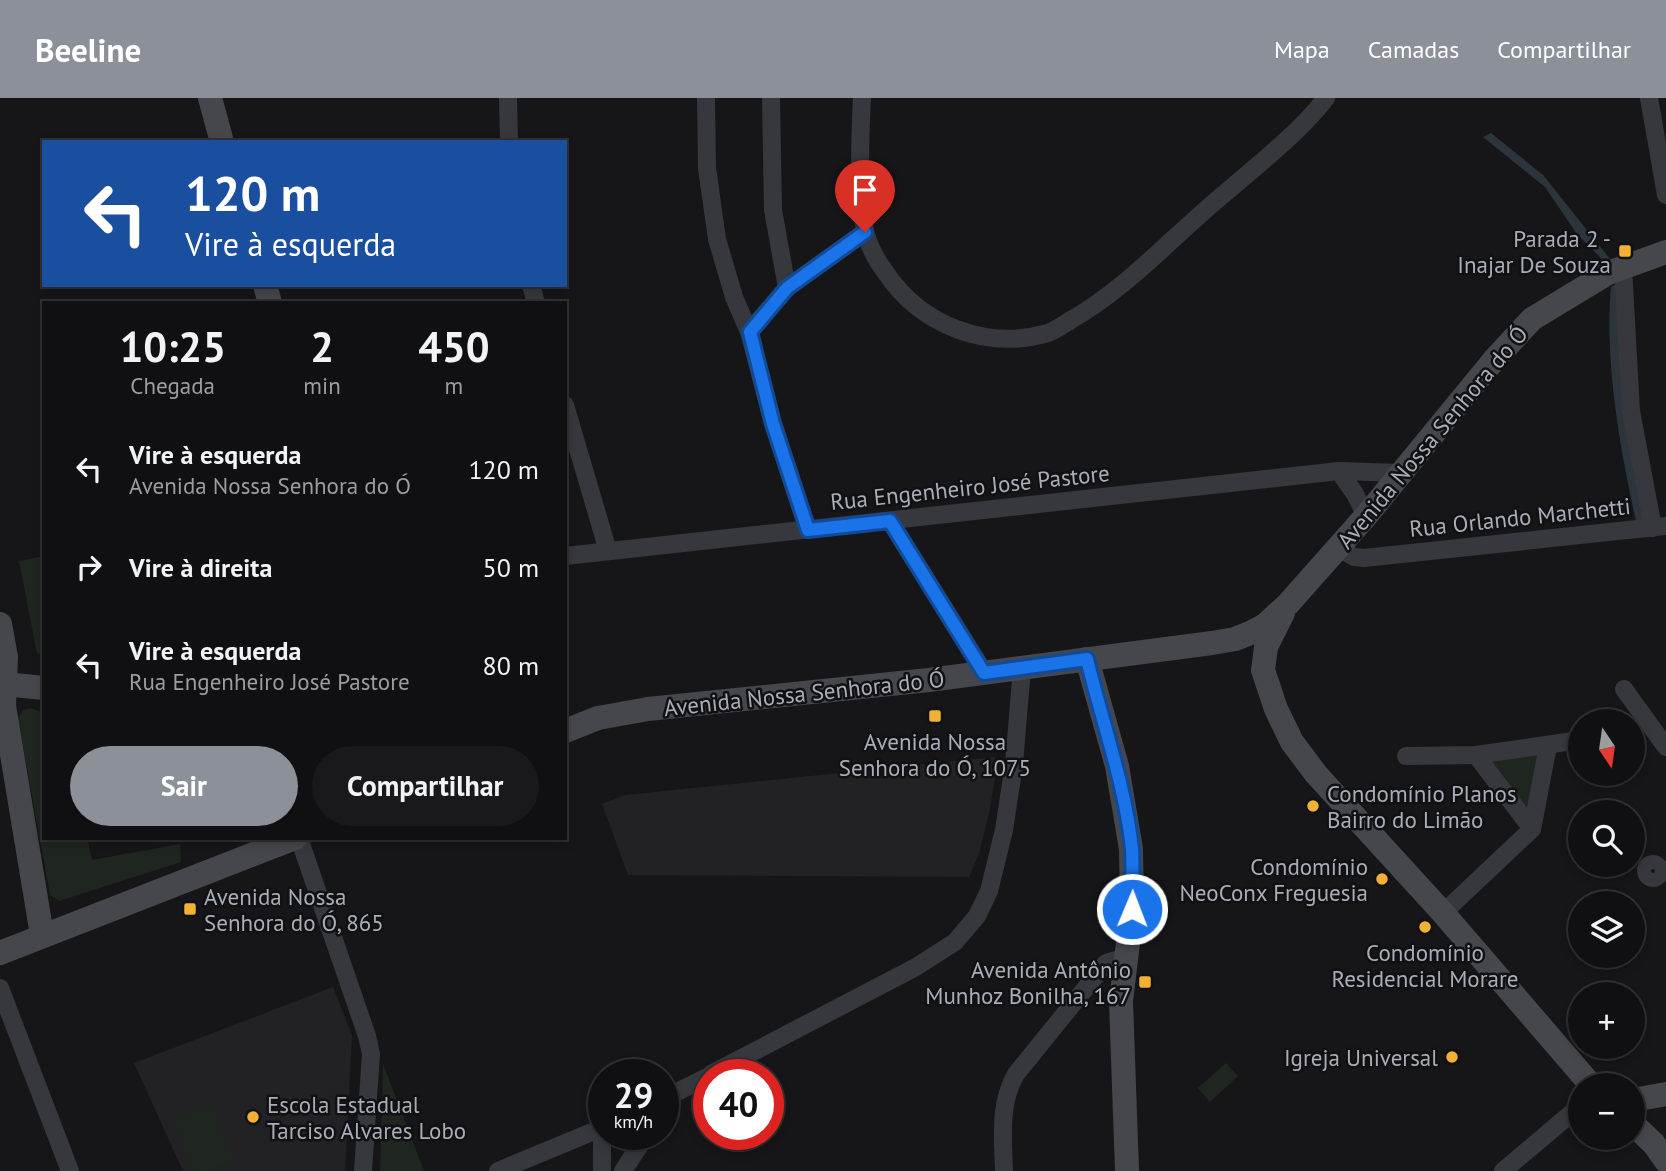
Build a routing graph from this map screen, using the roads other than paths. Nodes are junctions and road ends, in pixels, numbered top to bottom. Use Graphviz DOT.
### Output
graph roads {
  1 [pos="209,98"];
  2 [pos="508,98"];
  3 [pos="706,98"];
  4 [pos="771,98"];
  5 [pos="862,98"];
  6 [pos="1326,98"];
  7 [pos="1649,98"];
  8 [pos="221,140"];
  9 [pos="509,140"];
  10 [pos="1666,195"];
  11 [pos="865,232"];
  12 [pos="1666,252"];
  13 [pos="1623,267"];
  14 [pos="787,288"];
  15 [pos="750,332"];
  16 [pos="567,412"];
  17 [pos="1339,471"];
  18 [pos="1401,473"];
  19 [pos="1366,516"];
  20 [pos="890,521"];
  21 [pos="1659,527"];
  22 [pos="808,530"];
  23 [pos="1338,548"];
  24 [pos="608,551"];
  25 [pos="567,556"];
  26 [pos="1288,604"];
  27 [pos="0,624"];
  28 [pos="1212,643"];
  29 [pos="1087,659"];
  30 [pos="1022,668"];
  31 [pos="1263,670"];
  32 [pos="984,673"];
  33 [pos="2,683"];
  34 [pos="42,688"];
  35 [pos="1625,690"];
  36 [pos="567,730"];
  37 [pos="1568,742"];
  38 [pos="1548,746"];
  39 [pos="1666,747"];
  40 [pos="1476,755"];
  41 [pos="1406,756"];
  42 [pos="1532,829"];
  43 [pos="292,840"];
  44 [pos="298,840"];
  45 [pos="1443,913"];
  46 [pos="42,935"];
  47 [pos="0,953"];
  48 [pos="1127,957"];
  49 [pos="0,988"];
  50 [pos="741,1059"];
  51 [pos="1581,1073"];
  52 [pos="1666,1094"];
  53 [pos="1645,1098"];
  54 [pos="1568,1115"];
  55 [pos="588,1134"];
  56 [pos="1645,1135"];
  57 [pos="602,1150"];
  58 [pos="637,1150"];
  59 [pos="1666,1161"];
  60 [pos="505,1170"];
  61 [pos="70,1171"];
  62 [pos="363,1171"];
  63 [pos="602,1171"];
  64 [pos="623,1171"];
  65 [pos="1004,1171"];
  66 [pos="1127,1171"];
  67 [pos="1503,1171"];
  1 -- 8 [label="main road"];
  2 -- 9 [label="street"];
  3 -- 15 [label="street"];
  4 -- 14 [label="street"];
  5 -- 11 [label="street"];
  6 -- 11 [label="street"];
  7 -- 10 [label="street"];
  11 -- 14 [label="street"];
  12 -- 13 [label="main road, Avenida Nossa Senhora do Ó"];
  13 -- 18 [label="main road, Avenida Nossa Senhora do Ó"];
  13 -- 21 [label="street"];
  14 -- 15 [label="street"];
  15 -- 22 [label="street"];
  16 -- 24 [label="street"];
  17 -- 18 [label="street, Rua Engenheiro José Pastore"];
  17 -- 19 [label="street"];
  17 -- 20 [label="street, Rua Engenheiro José Pastore"];
  18 -- 19 [label="main road, Avenida Nossa Senhora do Ó"];
  19 -- 23 [label="main road, Avenida Nossa Senhora do Ó"];
  20 -- 22 [label="street, Rua Engenheiro José Pastore"];
  20 -- 32 [label="street"];
  21 -- 23 [label="street, Rua Orlando Marchetti"];
  22 -- 24 [label="street, Rua Engenheiro José Pastore"];
  23 -- 26 [label="main road, Avenida Nossa Senhora do Ó"];
  24 -- 25 [label="street, Rua Engenheiro José Pastore"];
  26 -- 28 [label="main road, Avenida Nossa Senhora do Ó"];
  26 -- 31 [label="main road, Avenida Nossa Senhora do Ó"];
  27 -- 33 [label="main road"];
  28 -- 29 [label="main road, Avenida Nossa Senhora do Ó"];
  28 -- 31 [label="main road, Avenida Nossa Senhora do Ó"];
  29 -- 30 [label="main road, Avenida Nossa Senhora do Ó"];
  29 -- 48 [label="main road"];
  30 -- 32 [label="main road, Avenida Nossa Senhora do Ó"];
  30 -- 50 [label="street"];
  31 -- 45 [label="main road"];
  32 -- 36 [label="main road, Avenida Nossa Senhora do Ó"];
  33 -- 34 [label="main road"];
  33 -- 46 [label="main road"];
  35 -- 39 [label="street"];
  37 -- 38 [label="street"];
  38 -- 40 [label="street"];
  38 -- 42 [label="street"];
  40 -- 41 [label="street"];
  40 -- 42 [label="street"];
  42 -- 45 [label="street"];
  43 -- 46 [label="main road"];
  44 -- 62 [label="street"];
  45 -- 51 [label="main road"];
  46 -- 47 [label="main road"];
  48 -- 65 [label="street"];
  48 -- 66 [label="main road"];
  49 -- 61 [label="street"];
  52 -- 53 [label="main road"];
  54 -- 67 [label="street"];
  55 -- 60 [label="street"];
  56 -- 59 [label="main road"];
  57 -- 63 [label="street"];
  58 -- 64 [label="street"];
}
